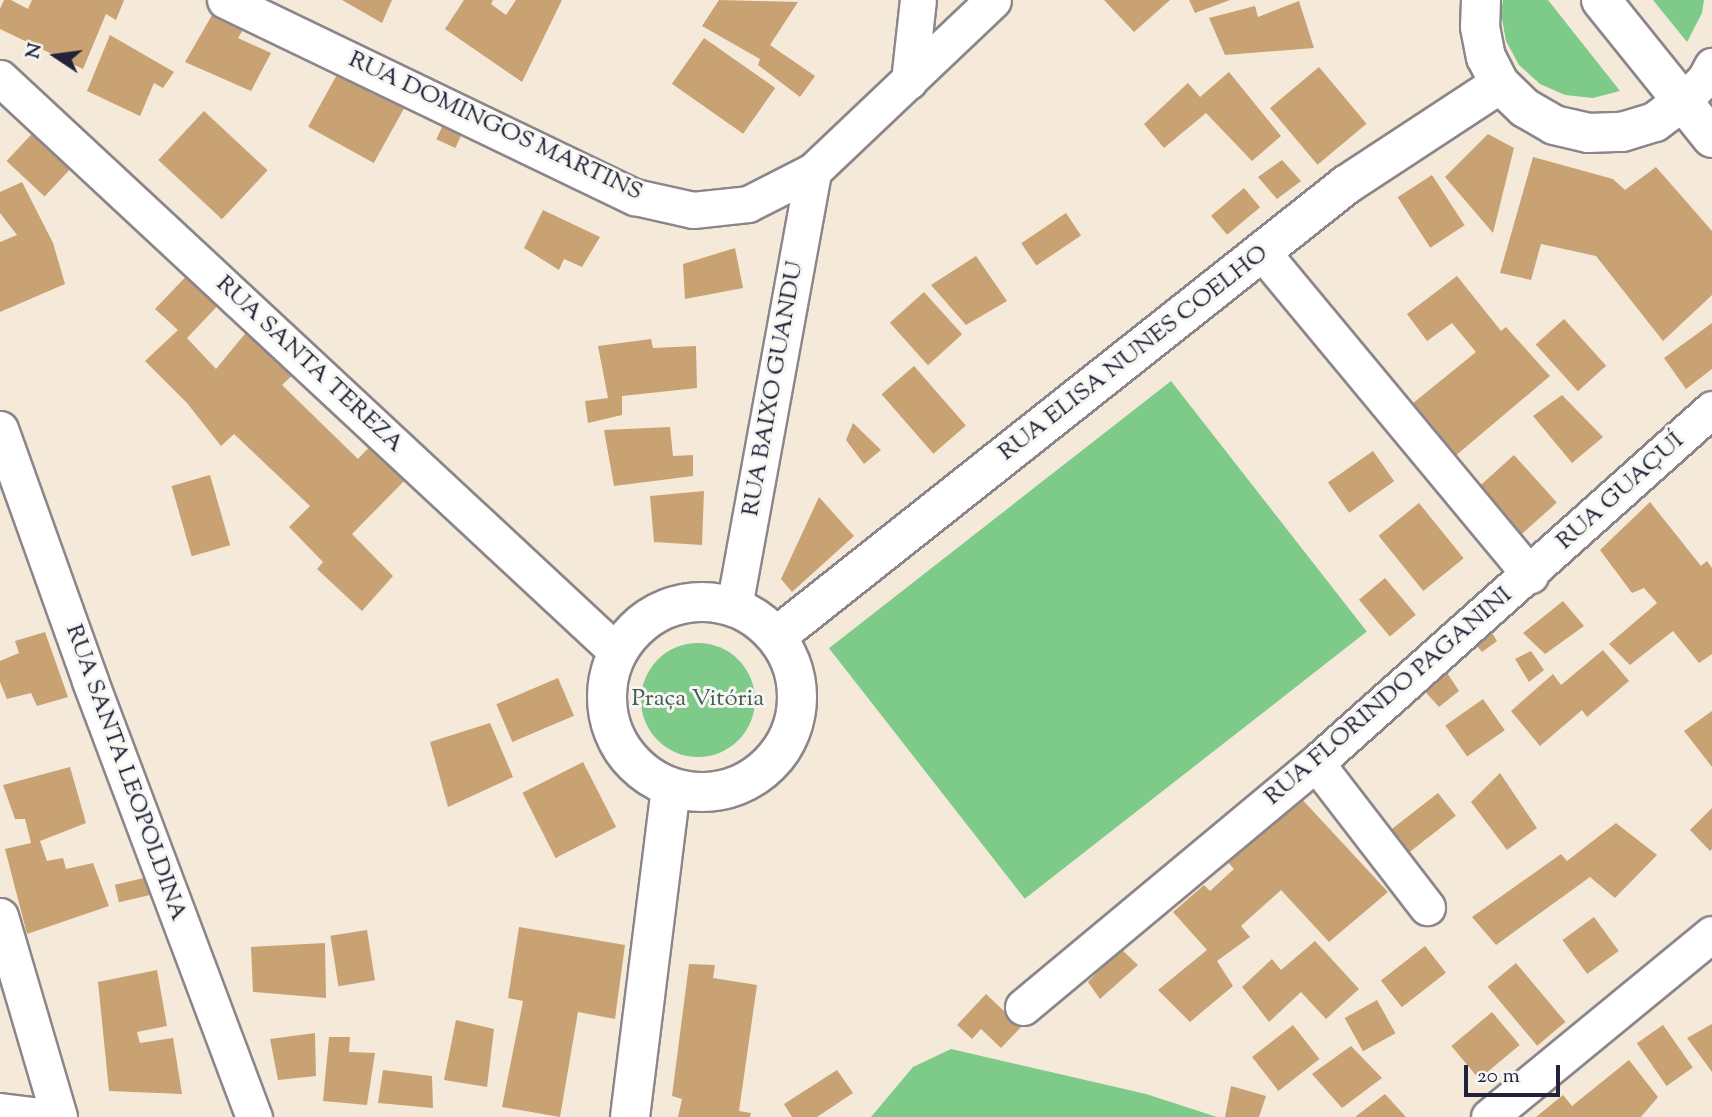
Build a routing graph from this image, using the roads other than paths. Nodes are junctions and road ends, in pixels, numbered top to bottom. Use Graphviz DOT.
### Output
graph roads {
  1 [pos="225,0"];
  2 [pos="918,0"];
  3 [pos="993,0"];
  4 [pos="1481,0"];
  5 [pos="1601,0"];
  6 [pos="1712,66"];
  7 [pos="0,78"];
  8 [pos="909,81"];
  9 [pos="1500,84"];
  10 [pos="1682,102"];
  11 [pos="1712,138"];
  12 [pos="813,171"];
  13 [pos="1262,252"];
  14 [pos="1712,409"];
  15 [pos="0,429"];
  16 [pos="1530,575"];
  17 [pos="734,607"];
  18 [pos="777,636"];
  19 [pos="618,653"];
  20 [pos="1316,763"];
  21 [pos="671,788"];
  22 [pos="1427,907"];
  23 [pos="0,916"];
  24 [pos="1712,934"];
  25 [pos="1023,1007"];
  26 [pos="0,1111"];
  27 [pos="47,1117"];
  28 [pos="59,1117"];
  29 [pos="254,1117"];
  30 [pos="630,1117"];
  31 [pos="1489,1117"];
  1 -- 12 [label="street, RUA DOMINGOS MARTINS"];
  2 -- 8 [label="street"];
  3 -- 8 [label="street, RUA DOMINGOS MARTINS"];
  4 -- 9 [label="street"];
  5 -- 10 [label="street"];
  6 -- 10 [label="street"];
  7 -- 19 [label="street, RUA SANTA TEREZA"];
  8 -- 12 [label="street, RUA DOMINGOS MARTINS"];
  9 -- 10 [label="street"];
  9 -- 13 [label="street, RUA ELISA NUNES COELHO"];
  10 -- 11 [label="street"];
  12 -- 17 [label="street, RUA BAIXO GUANDU"];
  13 -- 16 [label="street, RUA FLORINDO PAGANINI"];
  13 -- 18 [label="street, RUA ELISA NUNES COELHO"];
  14 -- 16 [label="street, RUA GUAÇUÍ"];
  15 -- 29 [label="street, RUA SANTA LEOPOLDINA"];
  16 -- 20 [label="street, RUA FLORINDO PAGANINI"];
  17 -- 18 [label="street"];
  17 -- 19 [label="street"];
  18 -- 21 [label="street"];
  19 -- 21 [label="street"];
  20 -- 22 [label="street"];
  20 -- 25 [label="street, RUA FLORINDO PAGANINI"];
  21 -- 30 [label="street"];
  23 -- 28 [label="street"];
  24 -- 31 [label="street"];
  26 -- 27 [label="street"];
}
